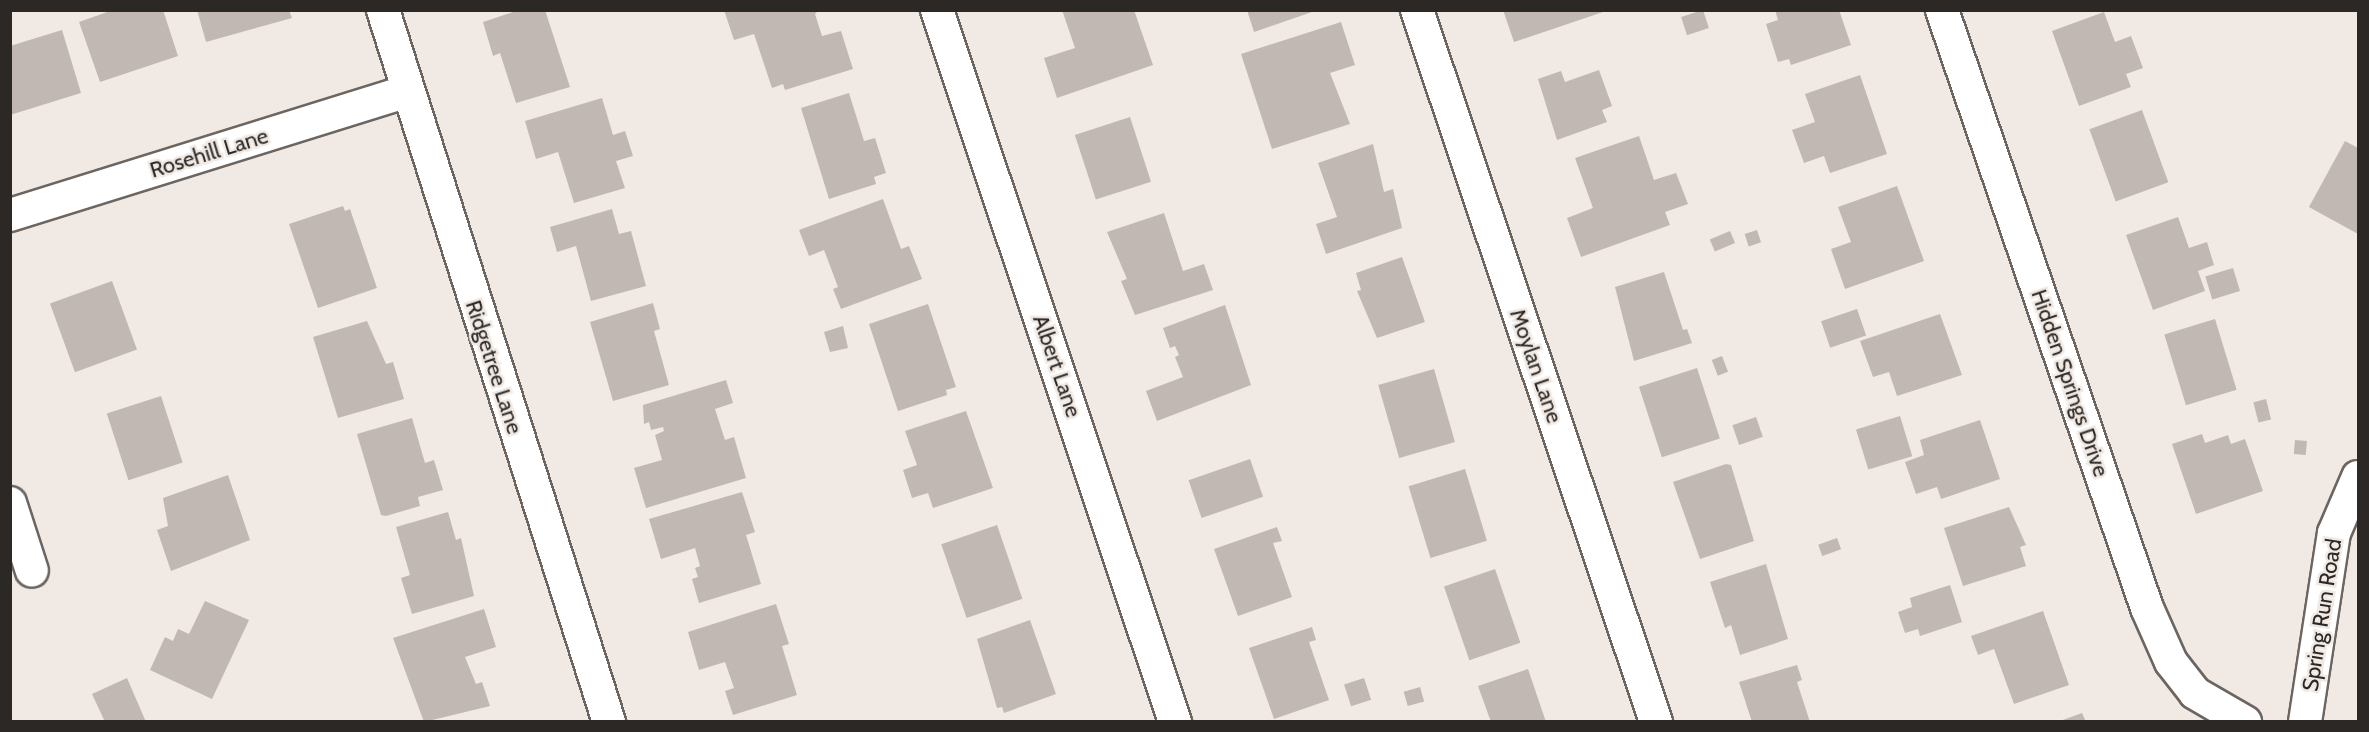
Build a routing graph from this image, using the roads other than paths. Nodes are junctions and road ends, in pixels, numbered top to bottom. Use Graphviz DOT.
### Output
graph roads {
  1 [pos="383,10"];
  2 [pos="938,10"];
  3 [pos="1417,10"];
  4 [pos="1942,10"];
  5 [pos="407,91"];
  6 [pos="10,215"];
  7 [pos="2358,477"];
  8 [pos="10,503"];
  9 [pos="32,570"];
  10 [pos="609,722"];
  11 [pos="1175,722"];
  12 [pos="1656,722"];
  13 [pos="2245,722"];
  14 [pos="2305,722"];
  1 -- 5 [label="street, Ridgetree Lane"];
  2 -- 11 [label="street, Albert Lane"];
  3 -- 12 [label="street, Moylan Lane"];
  4 -- 13 [label="street, Hidden Springs Drive"];
  5 -- 6 [label="street, Rosehill Lane"];
  5 -- 10 [label="street, Ridgetree Lane"];
  7 -- 14 [label="street, Spring Run Road"];
  8 -- 9 [label="street"];
}
